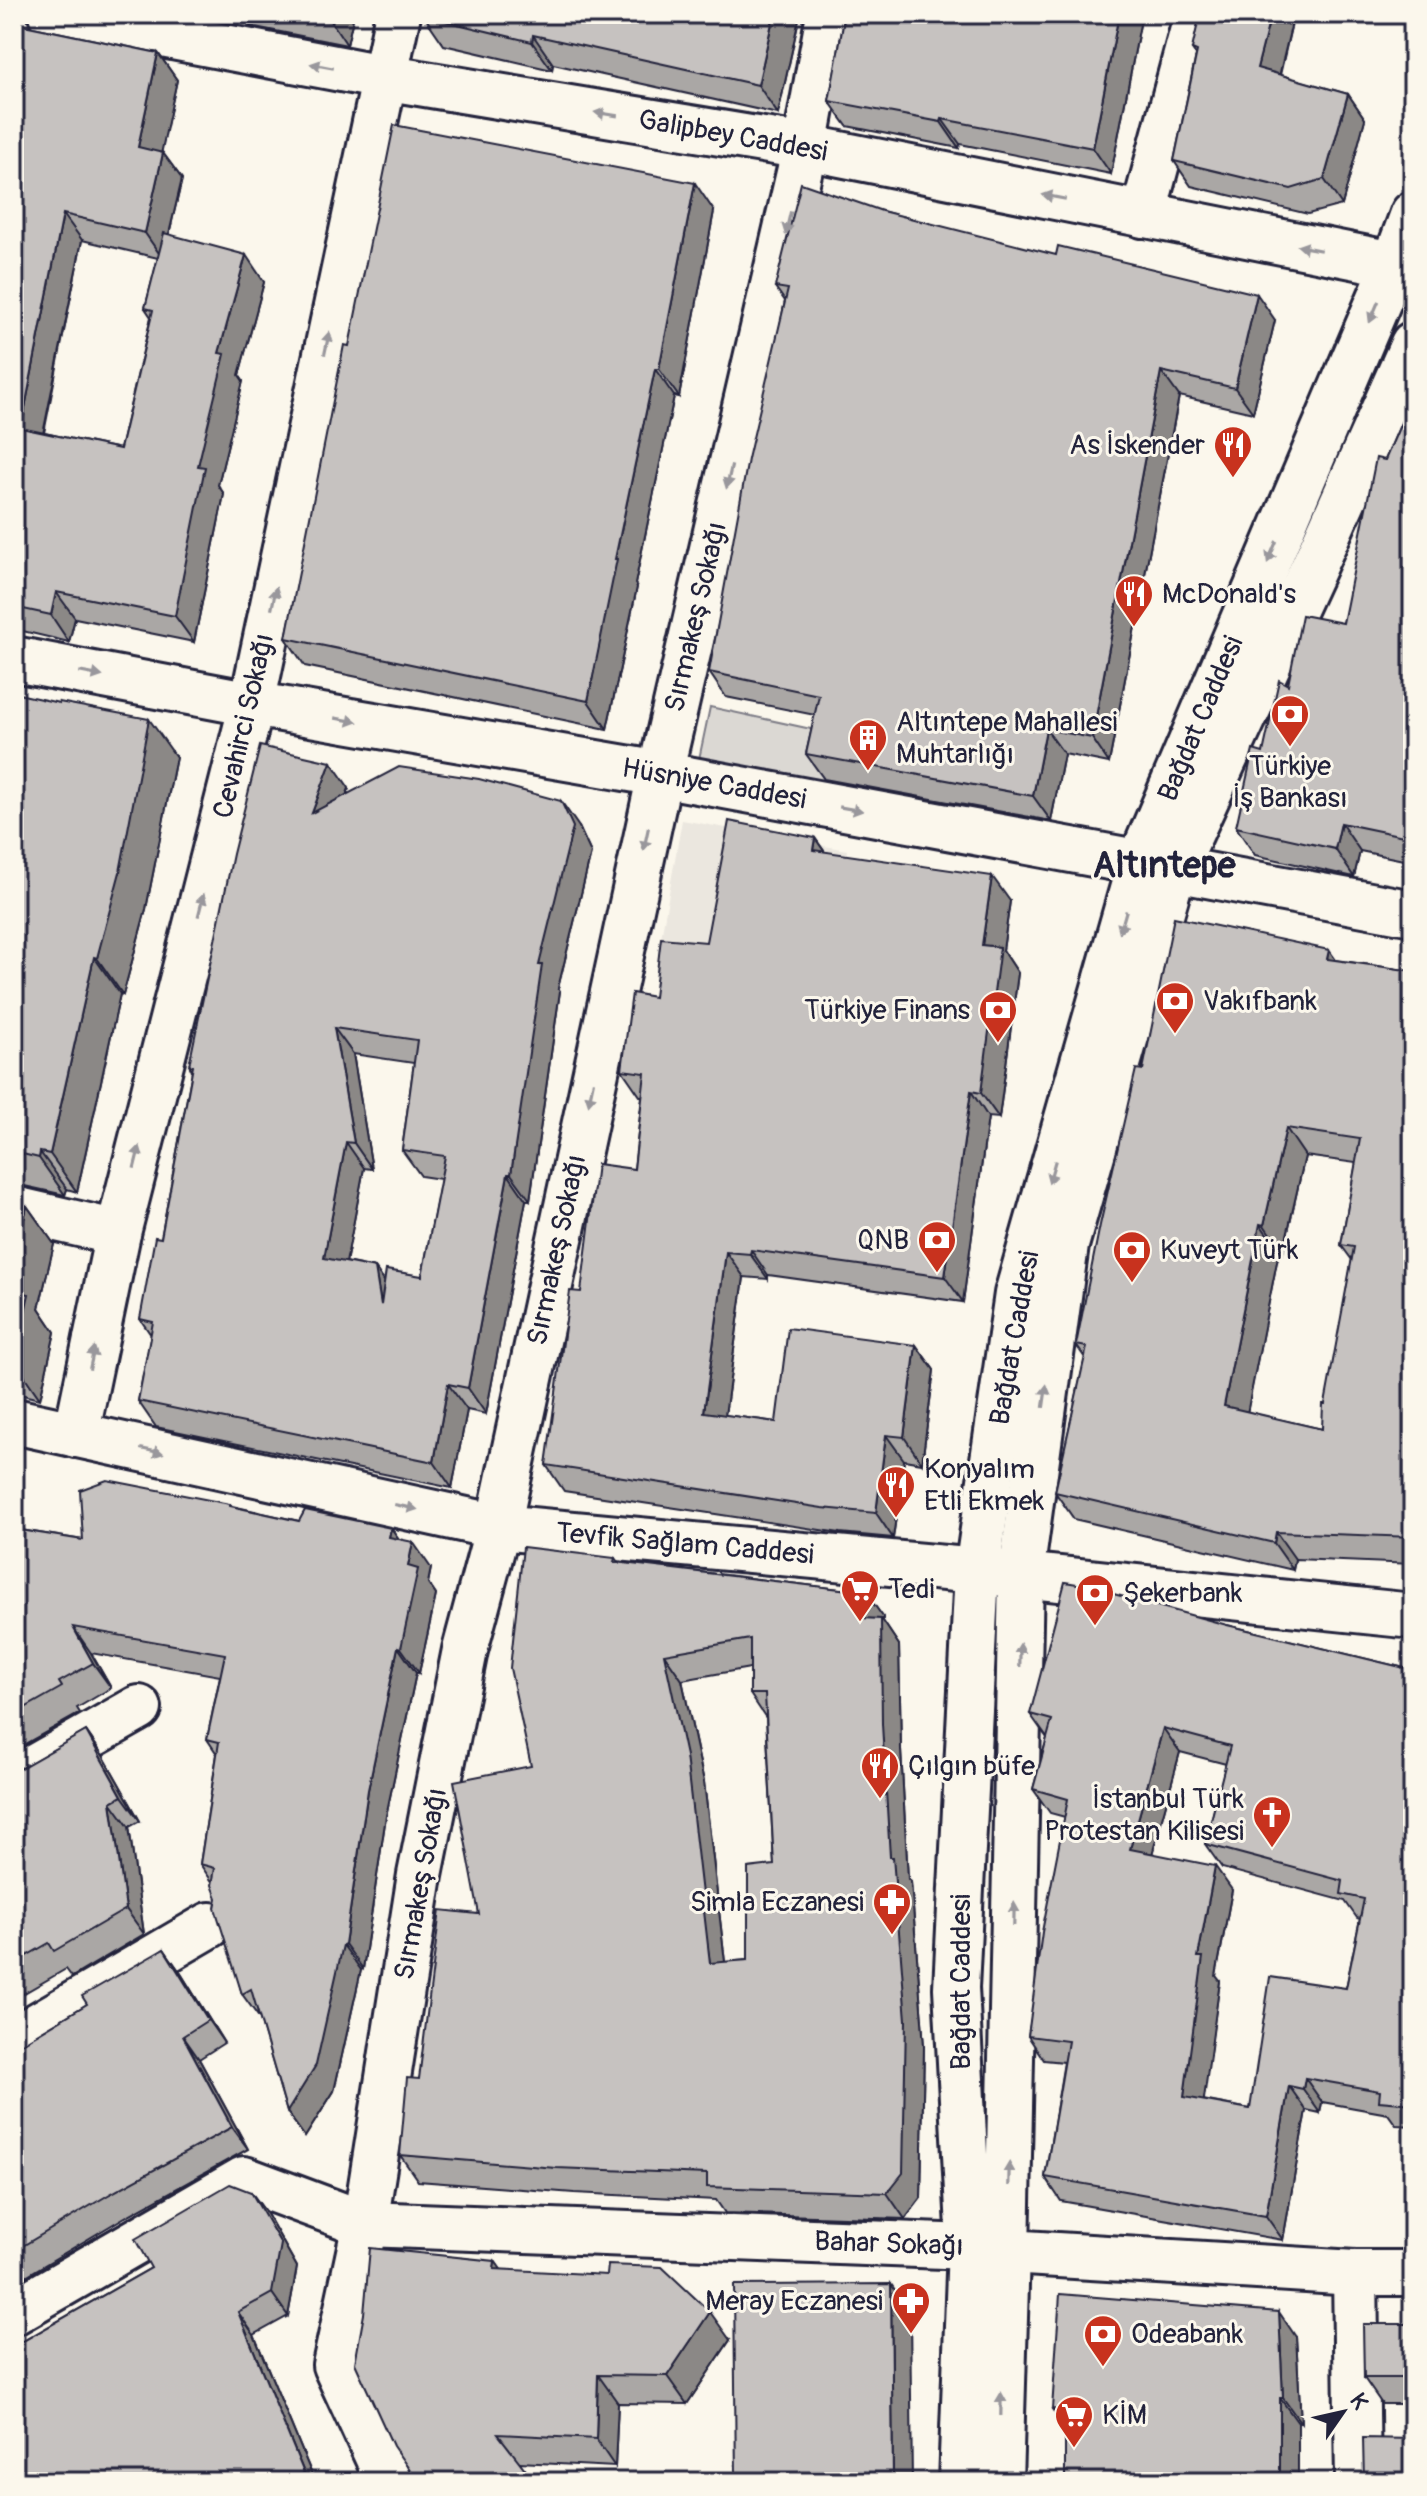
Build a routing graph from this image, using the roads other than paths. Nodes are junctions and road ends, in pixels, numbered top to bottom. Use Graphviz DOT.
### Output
graph roads {
  1 [pos="51,14"];
  2 [pos="398,14"];
  3 [pos="829,14"];
  4 [pos="1197,14"];
  5 [pos="383,77"];
  6 [pos="805,147"];
  7 [pos="1413,214"];
  8 [pos="1143,215"];
  9 [pos="1403,267"];
  10 [pos="1413,344"];
  11 [pos="14,659"];
  12 [pos="252,704"];
  13 [pos="660,774"];
  14 [pos="1157,865"];
  15 [pos="1413,913"];
  16 [pos="14,1209"];
  17 [pos="118,1233"];
  18 [pos="14,1421"];
  19 [pos="76,1435"];
  20 [pos="498,1527"];
  21 [pos="977,1571"];
  22 [pos="1021,1575"];
  23 [pos="1413,1616"];
  24 [pos="139,1708"];
  25 [pos="14,1779"];
  26 [pos="210,1925"];
  27 [pos="14,2039"];
  28 [pos="365,2224"];
  29 [pos="988,2250"];
  30 [pos="1355,2273"];
  31 [pos="1413,2273"];
  32 [pos="14,2312"];
  33 [pos="389,2482"];
  34 [pos="961,2482"];
  35 [pos="1000,2482"];
  36 [pos="1358,2482"];
  5 -- 1 [label="street, Galipbey Caddesi, one-way"];
  2 -- 5 [label="street, Cevahirci Sokağı"];
  3 -- 6 [label="street, Sırmakeş Sokağı"];
  4 -- 8 [label="street"];
  6 -- 5 [label="street, Galipbey Caddesi, one-way"];
  12 -- 5 [label="street, Cevahirci Sokağı, one-way"];
  8 -- 6 [label="street, Galipbey Caddesi, one-way"];
  6 -- 13 [label="street, Sırmakeş Sokağı, one-way"];
  7 -- 9 [label="street, Bağdat Caddesi"];
  9 -- 8 [label="street, Galipbey Caddesi, one-way"];
  9 -- 14 [label="street, Bağdat Caddesi, one-way"];
  10 -- 14 [label="street, Bağdat Caddesi"];
  11 -- 12 [label="street, Hüsniye Caddesi, one-way"];
  12 -- 13 [label="street, Hüsniye Caddesi, one-way"];
  17 -- 12 [label="street, Cevahirci Sokağı, one-way"];
  13 -- 14 [label="street, Hüsniye Caddesi, one-way"];
  13 -- 20 [label="street, Sırmakeş Sokağı, one-way"];
  14 -- 15 [label="street, Hüsniye Caddesi"];
  14 -- 21 [label="street, Bağdat Caddesi, one-way"];
  22 -- 14 [label="street, Bağdat Caddesi, one-way"];
  16 -- 17 [label="street"];
  19 -- 17 [label="street, Cevahirci Sokağı, one-way"];
  18 -- 19 [label="street, Tevfik Sağlam Caddesi"];
  19 -- 20 [label="street, Tevfik Sağlam Caddesi, one-way"];
  20 -- 21 [label="street, Tevfik Sağlam Caddesi"];
  20 -- 28 [label="street, Sırmakeş Sokağı"];
  21 -- 22 [label="street, Tevfik Sağlam Caddesi"];
  21 -- 29 [label="street, Bağdat Caddesi"];
  22 -- 23 [label="street, Tevfik Sağlam Caddesi"];
  29 -- 22 [label="street, Bağdat Caddesi, one-way"];
  24 -- 25 [label="street"];
  26 -- 27 [label="street"];
  28 -- 29 [label="street, Bahar Sokağı"];
  28 -- 32 [label="street, Bahar Sokağı"];
  28 -- 33 [label="street, Sırmakeş Sokağı"];
  29 -- 30 [label="street, Bahar Sokağı"];
  29 -- 34 [label="street, Bağdat Caddesi"];
  35 -- 29 [label="street, Bağdat Caddesi, one-way"];
  30 -- 31 [label="street, Bahar Sokağı"];
  30 -- 36 [label="street"];
}
